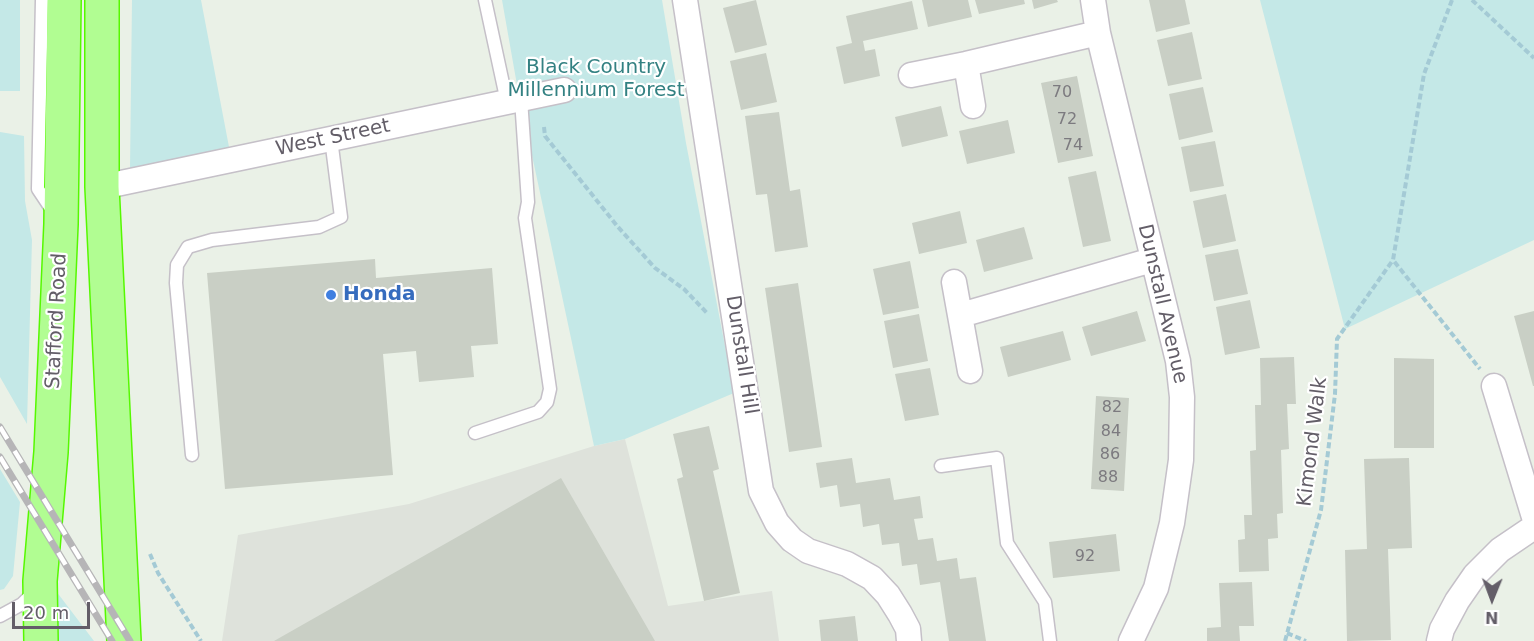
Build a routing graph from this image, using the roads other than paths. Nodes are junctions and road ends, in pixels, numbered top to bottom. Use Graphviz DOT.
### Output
graph roads {
  1 [pos="42,0"];
  2 [pos="64,0"];
  3 [pos="102,0"];
  4 [pos="485,0"];
  5 [pos="685,0"];
  6 [pos="1093,0"];
  7 [pos="1098,33"];
  8 [pos="966,64"];
  9 [pos="911,75"];
  10 [pos="564,90"];
  11 [pos="523,99"];
  12 [pos="974,106"];
  13 [pos="331,139"];
  14 [pos="102,187"];
  15 [pos="61,224"];
  16 [pos="1152,260"];
  17 [pos="954,282"];
  18 [pos="961,315"];
  19 [pos="970,371"];
  20 [pos="1494,386"];
  21 [pos="475,433"];
  22 [pos="192,455"];
  23 [pos="941,466"];
  24 [pos="1534,517"];
  25 [pos="1534,527"];
  26 [pos="40,581"];
  27 [pos="0,616"];
  28 [pos="41,641"];
  29 [pos="124,641"];
  30 [pos="909,641"];
  31 [pos="1050,641"];
  32 [pos="1131,641"];
  33 [pos="1439,641"];
  1 -- 15 [label="lane"];
  2 -- 15 [label="highway, Stafford Road"];
  3 -- 14 [label="highway"];
  4 -- 11 [label="lane"];
  5 -- 30 [label="street, Dunstall Hill"];
  6 -- 7 [label="street, Dunstall Avenue"];
  7 -- 8 [label="street"];
  7 -- 16 [label="street, Dunstall Avenue"];
  8 -- 9 [label="street"];
  8 -- 12 [label="street"];
  10 -- 11 [label="street, West Street"];
  11 -- 13 [label="street, West Street"];
  11 -- 21 [label="lane"];
  13 -- 14 [label="street, West Street"];
  13 -- 22 [label="lane"];
  14 -- 29 [label="highway"];
  15 -- 26 [label="highway, Stafford Road"];
  16 -- 18 [label="street"];
  16 -- 32 [label="street, Dunstall Avenue"];
  17 -- 18 [label="street"];
  18 -- 19 [label="street"];
  20 -- 24 [label="street"];
  23 -- 31 [label="lane"];
  25 -- 33 [label="street"];
  26 -- 27 [label="lane"];
  26 -- 28 [label="highway, Stafford Road"];
}
